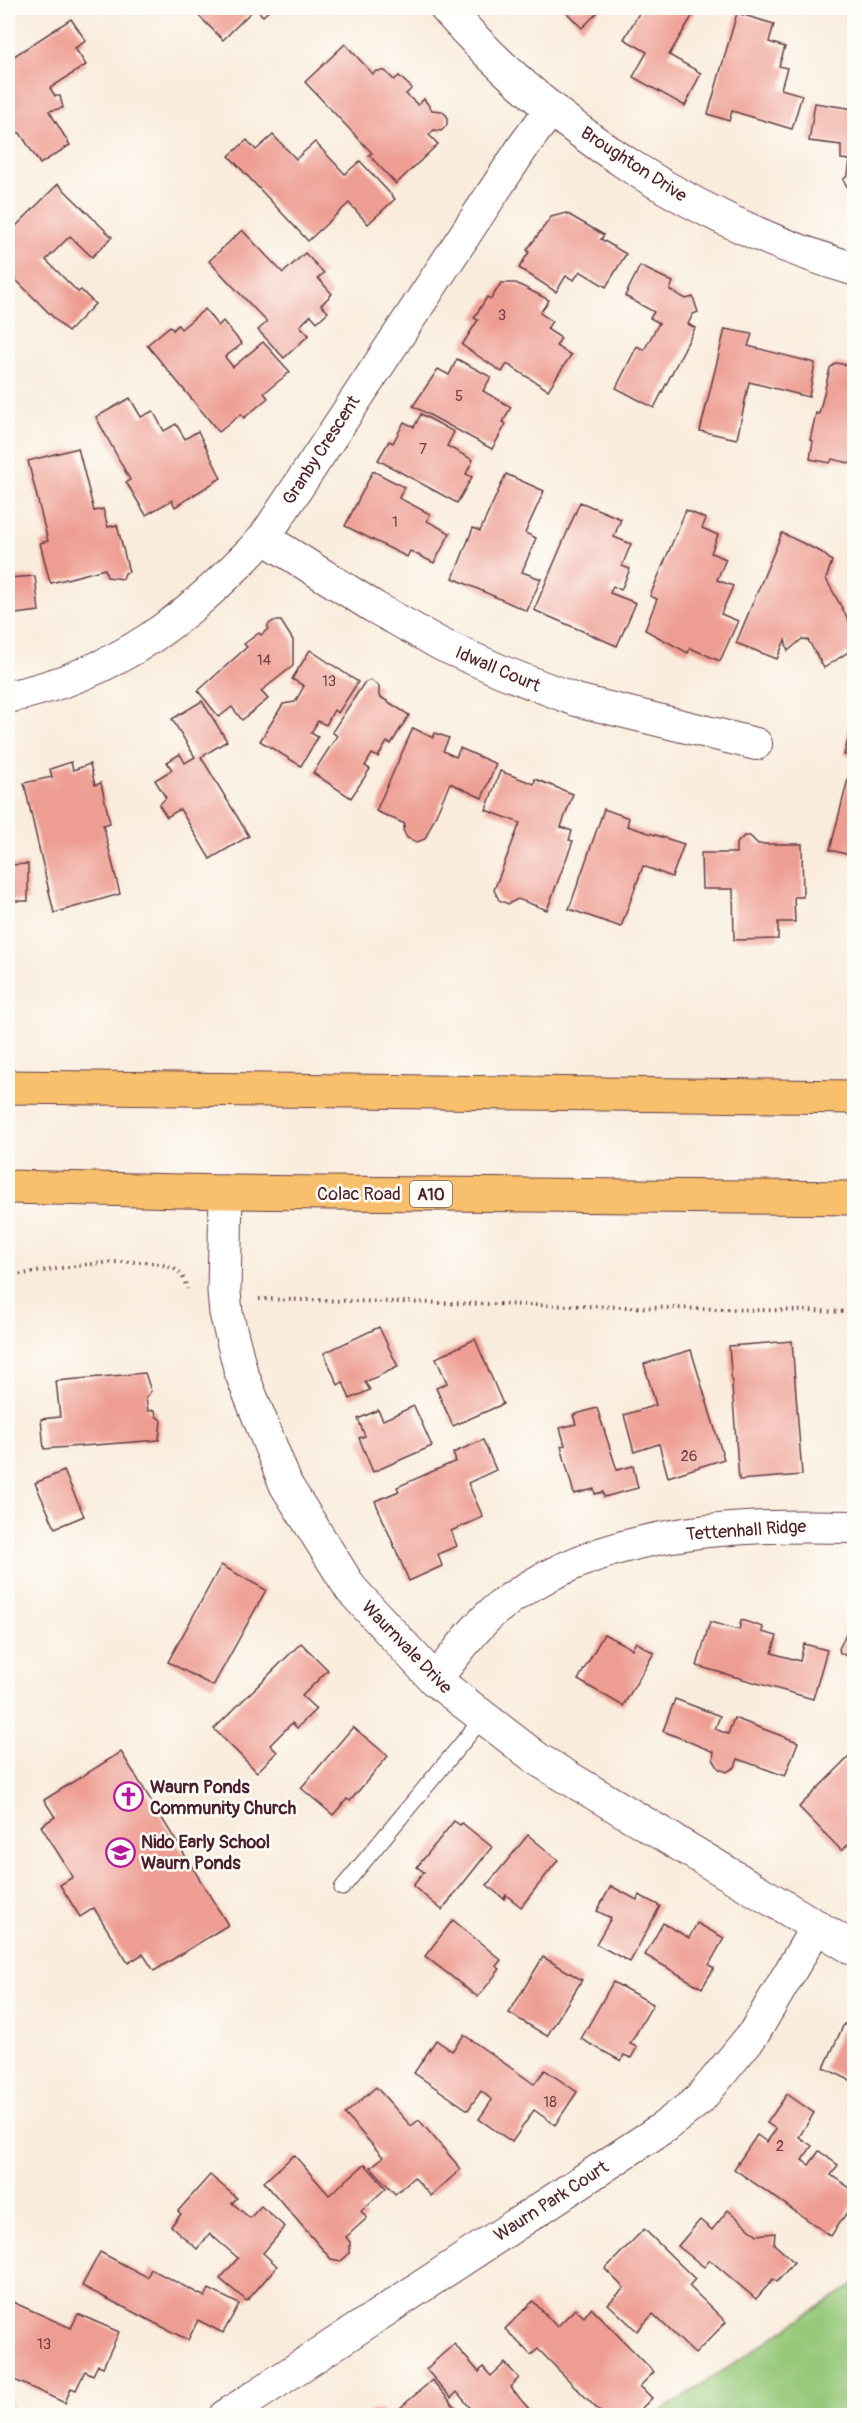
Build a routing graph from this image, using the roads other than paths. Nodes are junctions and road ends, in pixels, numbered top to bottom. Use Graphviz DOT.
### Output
graph roads {
  1 [pos="446,8"];
  2 [pos="552,108"];
  3 [pos="855,269"];
  4 [pos="264,538"];
  5 [pos="8,697"];
  6 [pos="756,744"];
  7 [pos="8,1087"];
  8 [pos="855,1097"];
  9 [pos="8,1187"];
  10 [pos="226,1192"];
  11 [pos="855,1198"];
  12 [pos="855,1527"];
  13 [pos="435,1680"];
  14 [pos="482,1719"];
  15 [pos="342,1888"];
  16 [pos="817,1926"];
  17 [pos="855,1949"];
  18 [pos="225,2415"];
  1 -- 2 [label="street, Broughton Drive"];
  2 -- 3 [label="street, Broughton Drive"];
  2 -- 4 [label="street, Granby Crescent"];
  4 -- 5 [label="street, Granby Crescent"];
  4 -- 6 [label="street, Idwall Court"];
  7 -- 8 [label="highway"];
  9 -- 10 [label="highway, Colac Road / A10"];
  10 -- 11 [label="highway, Colac Road / A10"];
  10 -- 13 [label="street, Waurnvale Drive"];
  12 -- 13 [label="street, Tettenhall Ridge"];
  13 -- 14 [label="street, Waurnvale Drive"];
  14 -- 15 [label="lane"];
  14 -- 16 [label="street, Waurnvale Drive"];
  16 -- 17 [label="street, Waurnvale Drive"];
  16 -- 18 [label="street, Waurn Park Court"];
}
